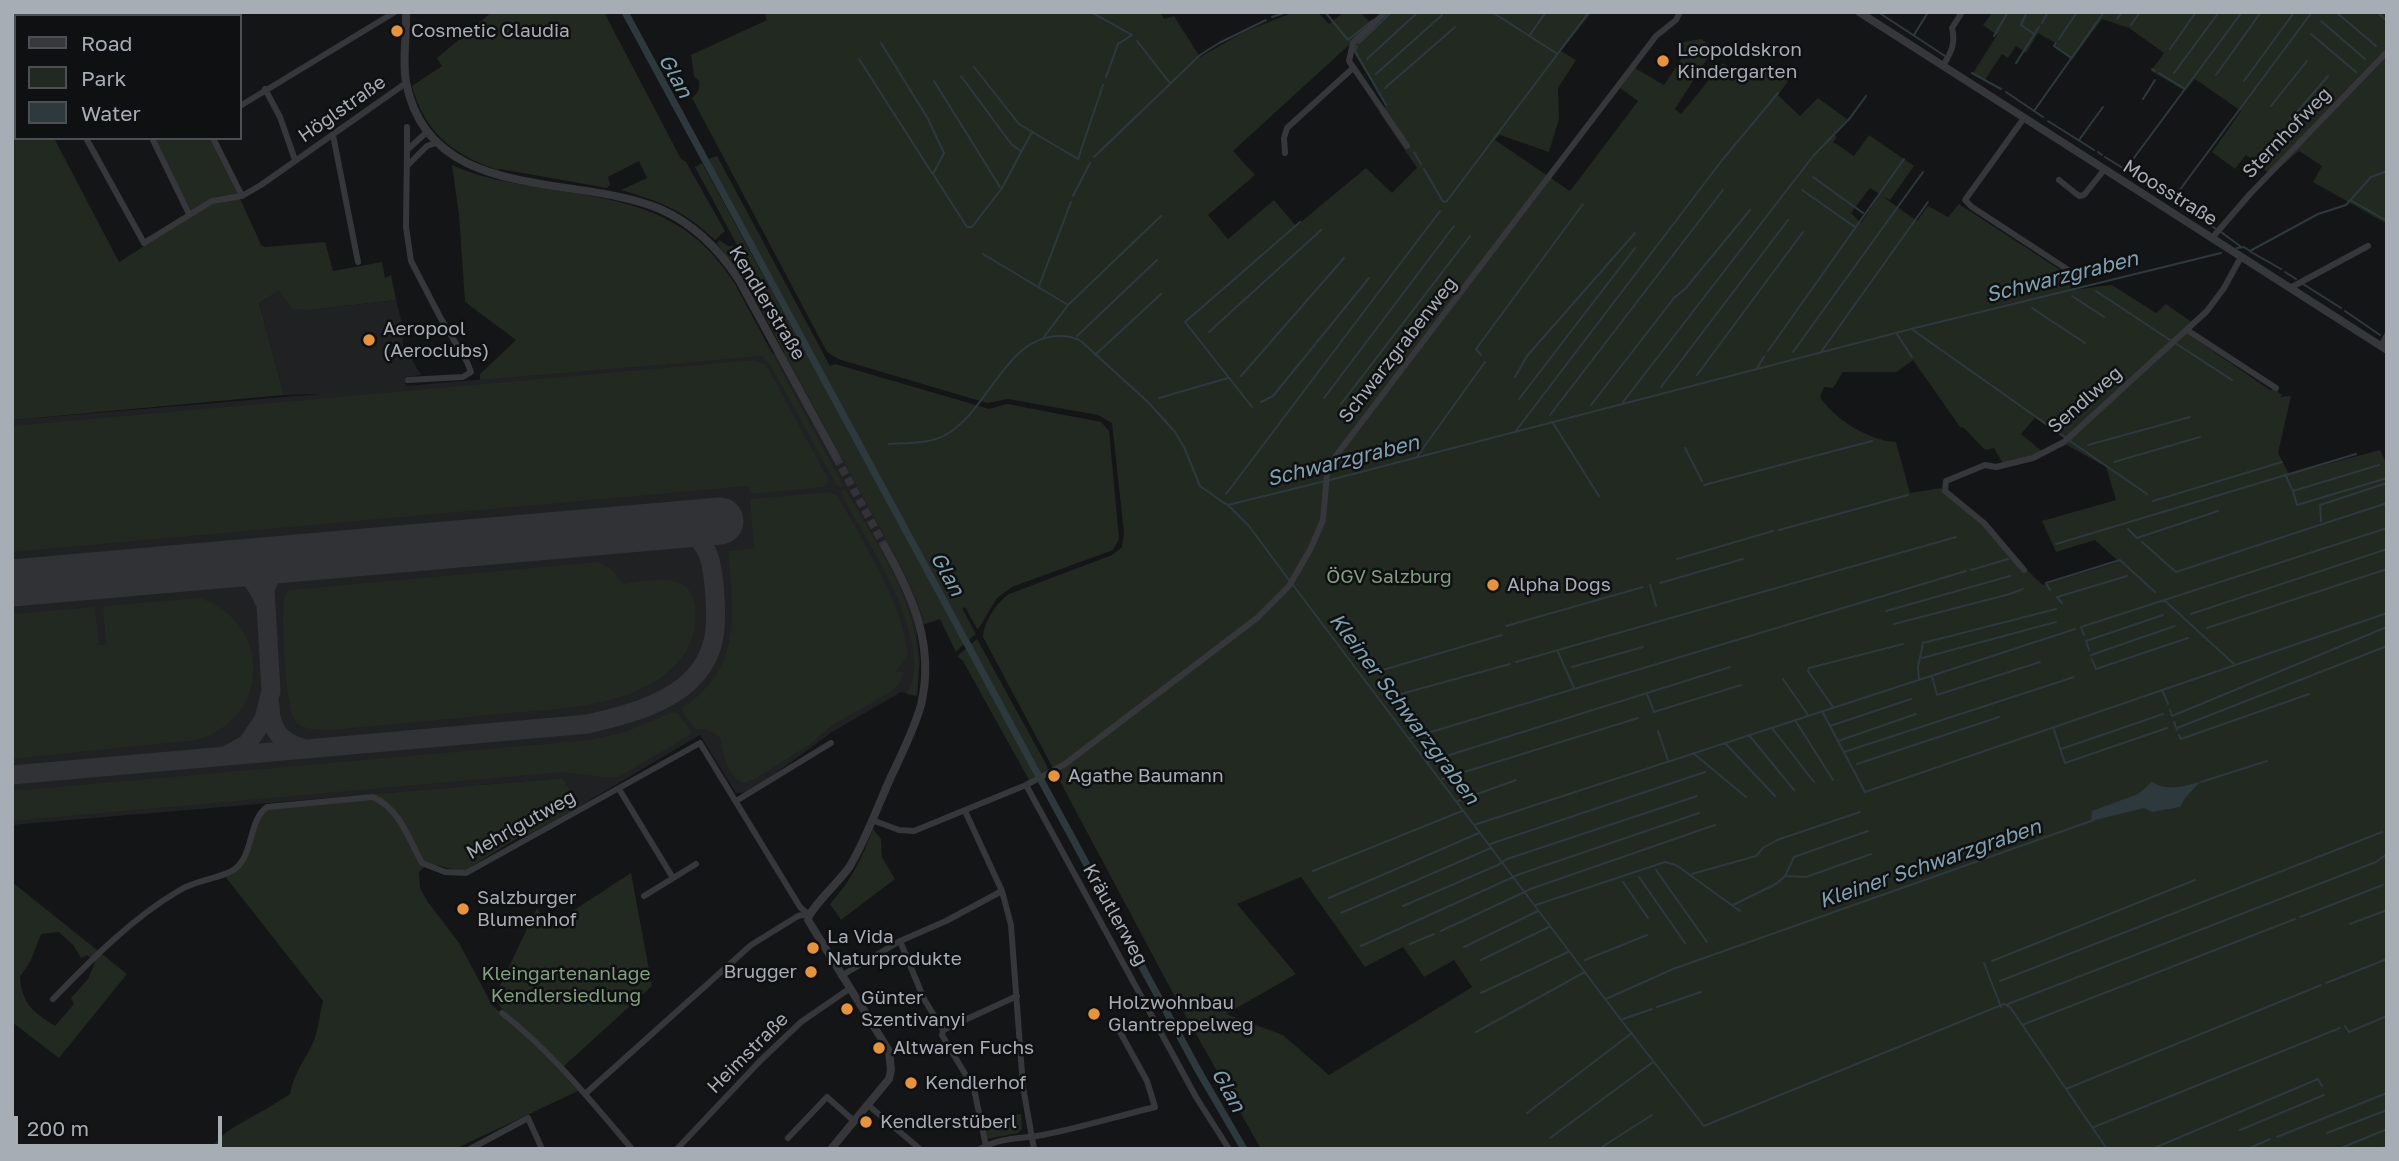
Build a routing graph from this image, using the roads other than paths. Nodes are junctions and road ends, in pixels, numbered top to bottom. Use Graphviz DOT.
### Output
graph roads {
  1 [pos="395,12"];
  2 [pos="406,12"];
  3 [pos="1386,12"];
  4 [pos="1680,12"];
  5 [pos="1859,12"];
  6 [pos="1962,12"];
  7 [pos="2387,52"];
  8 [pos="1943,66"];
  9 [pos="1353,68"];
  10 [pos="406,83"];
  11 [pos="265,89"];
  12 [pos="242,105"];
  13 [pos="2024,118"];
  14 [pos="407,127"];
  15 [pos="428,131"];
  16 [pos="333,135"];
  17 [pos="87,140"];
  18 [pos="153,140"];
  19 [pos="214,140"];
  20 [pos="438,142"];
  21 [pos="1407,146"];
  22 [pos="407,150"];
  23 [pos="1285,153"];
  24 [pos="295,160"];
  25 [pos="408,165"];
  26 [pos="2104,170"];
  27 [pos="2059,180"];
  28 [pos="242,196"];
  29 [pos="189,214"];
  30 [pos="2212,238"];
  31 [pos="2368,246"];
  32 [pos="2241,257"];
  33 [pos="358,262"];
  34 [pos="2078,277"];
  35 [pos="2290,288"];
  36 [pos="2187,330"];
  37 [pos="2387,335"];
  38 [pos="2384,348"];
  39 [pos="408,380"];
  40 [pos="2276,388"];
  41 [pos="836,457"];
  42 [pos="886,547"];
  43 [pos="2024,570"];
  44 [pos="831,743"];
  45 [pos="1028,784"];
  46 [pos="619,789"];
  47 [pos="736,801"];
  48 [pos="965,811"];
  49 [pos="872,820"];
  50 [pos="696,864"];
  51 [pos="673,878"];
  52 [pos="1002,891"];
  53 [pos="644,896"];
  54 [pos="808,914"];
  55 [pos="900,941"];
  56 [pos="841,976"];
  57 [pos="849,989"];
  58 [pos="1017,996"];
  59 [pos="52,999"];
  60 [pos="502,1013"];
  61 [pos="943,1030"];
  62 [pos="1120,1032"];
  63 [pos="584,1094"];
  64 [pos="868,1105"];
  65 [pos="854,1121"];
  66 [pos="1031,1136"];
  67 [pos="788,1138"];
  68 [pos="983,1147"];
  69 [pos="470,1149"];
  70 [pos="542,1149"];
  71 [pos="632,1149"];
  72 [pos="677,1149"];
  73 [pos="831,1149"];
  74 [pos="920,1149"];
  75 [pos="1034,1149"];
  76 [pos="1229,1149"];
  1 -- 11 [label="street"];
  2 -- 10 [label="street, Kendlerstraße"];
  3 -- 9 [label="street"];
  4 -- 45 [label="street, Schwarzgrabenweg"];
  5 -- 8 [label="street, Moosstraße"];
  6 -- 8 [label="street"];
  7 -- 30 [label="street, Sternhofweg"];
  8 -- 13 [label="street, Moosstraße"];
  9 -- 21 [label="street"];
  9 -- 23 [label="street"];
  10 -- 15 [label="street, Kendlerstraße"];
  10 -- 16 [label="street, Höglstraße"];
  11 -- 12 [label="street"];
  11 -- 24 [label="street, Höglstraße"];
  13 -- 26 [label="street, Moosstraße"];
  13 -- 34 [label="street"];
  14 -- 22 [label="street"];
  15 -- 20 [label="street, Kendlerstraße"];
  15 -- 22 [label="street"];
  16 -- 24 [label="street, Höglstraße"];
  16 -- 33 [label="street"];
  17 -- 29 [label="street, Höglstraße"];
  18 -- 29 [label="street"];
  19 -- 28 [label="street"];
  20 -- 25 [label="street"];
  20 -- 41 [label="street, Kendlerstraße"];
  22 -- 25 [label="street"];
  24 -- 28 [label="street, Höglstraße"];
  25 -- 39 [label="street"];
  26 -- 27 [label="street"];
  26 -- 30 [label="street, Moosstraße"];
  28 -- 29 [label="street, Höglstraße"];
  30 -- 32 [label="street, Moosstraße"];
  31 -- 35 [label="street"];
  32 -- 35 [label="street, Moosstraße"];
  32 -- 36 [label="street, Sendlweg"];
  35 -- 38 [label="street, Moosstraße"];
  36 -- 40 [label="street"];
  36 -- 43 [label="street, Sendlweg"];
  37 -- 38 [label="street, Moosstraße"];
  42 -- 49 [label="street"];
  44 -- 47 [label="street"];
  45 -- 48 [label="street"];
  45 -- 76 [label="street, Kräutlerweg"];
  46 -- 47 [label="street, Mehrlgutweg"];
  46 -- 51 [label="street"];
  46 -- 59 [label="street, Mehrlgutweg"];
  47 -- 54 [label="street"];
  48 -- 49 [label="street"];
  48 -- 52 [label="street"];
  49 -- 54 [label="street"];
  50 -- 51 [label="street"];
  51 -- 53 [label="street"];
  52 -- 55 [label="street"];
  52 -- 58 [label="street"];
  54 -- 56 [label="street"];
  54 -- 63 [label="street"];
  55 -- 56 [label="street"];
  55 -- 61 [label="street"];
  56 -- 57 [label="street"];
  57 -- 64 [label="street"];
  57 -- 72 [label="street, Heimstraße"];
  58 -- 61 [label="street"];
  58 -- 66 [label="street"];
  60 -- 63 [label="street"];
  61 -- 68 [label="street"];
  62 -- 66 [label="street"];
  63 -- 71 [label="street"];
  64 -- 65 [label="street"];
  64 -- 74 [label="street"];
  65 -- 67 [label="street"];
  65 -- 73 [label="street"];
  66 -- 68 [label="street"];
  66 -- 75 [label="street"];
  69 -- 70 [label="street"];
}
